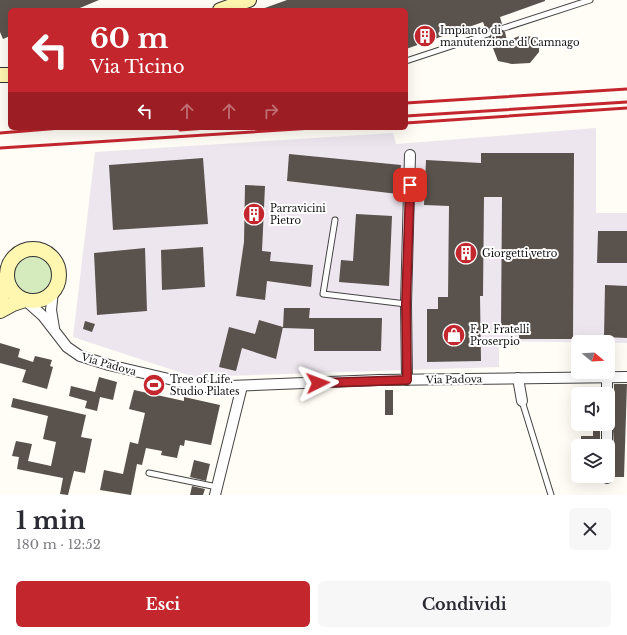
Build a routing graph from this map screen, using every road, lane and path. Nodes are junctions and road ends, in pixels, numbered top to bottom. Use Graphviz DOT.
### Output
graph roads {
  1 [pos="249,0"];
  2 [pos="590,0"];
  3 [pos="226,8"];
  4 [pos="504,28"];
  5 [pos="488,34"];
  6 [pos="408,60"];
  7 [pos="410,155"];
  8 [pos="335,220"];
  9 [pos="16,254"];
  10 [pos="0,256"];
  11 [pos="3,274"];
  12 [pos="54,291"];
  13 [pos="0,300"];
  14 [pos="25,300"];
  15 [pos="406,304"];
  16 [pos="0,311"];
  17 [pos="56,332"];
  18 [pos="571,377"];
  19 [pos="615,377"];
  20 [pos="627,377"];
  21 [pos="518,378"];
  22 [pos="407,380"];
  23 [pos="242,386"];
  24 [pos="522,401"];
  25 [pos="149,473"];
  26 [pos="216,491"];
  27 [pos="551,495"];
  1 -- 3 [label="street"];
  2 -- 4 [label="lane"];
  5 -- 6 [label="lane"];
  7 -- 15 [label="street"];
  8 -- 15 [label="lane"];
  9 -- 10 [label="street"];
  9 -- 11 [label="street"];
  9 -- 12 [label="street"];
  11 -- 13 [label="street"];
  11 -- 14 [label="street"];
  12 -- 14 [label="street"];
  12 -- 17 [label="street"];
  14 -- 16 [label="street"];
  14 -- 17 [label="street, Via Padova"];
  15 -- 22 [label="street"];
  17 -- 23 [label="street, Via Padova"];
  18 -- 21 [label="street, Via Padova"];
  19 -- 20 [label="street, Via Padova"];
  21 -- 22 [label="street, Via Padova"];
  21 -- 24 [label="street"];
  22 -- 23 [label="street, Via Padova"];
  23 -- 26 [label="street"];
  24 -- 27 [label="lane"];
  25 -- 26 [label="lane"];
}
